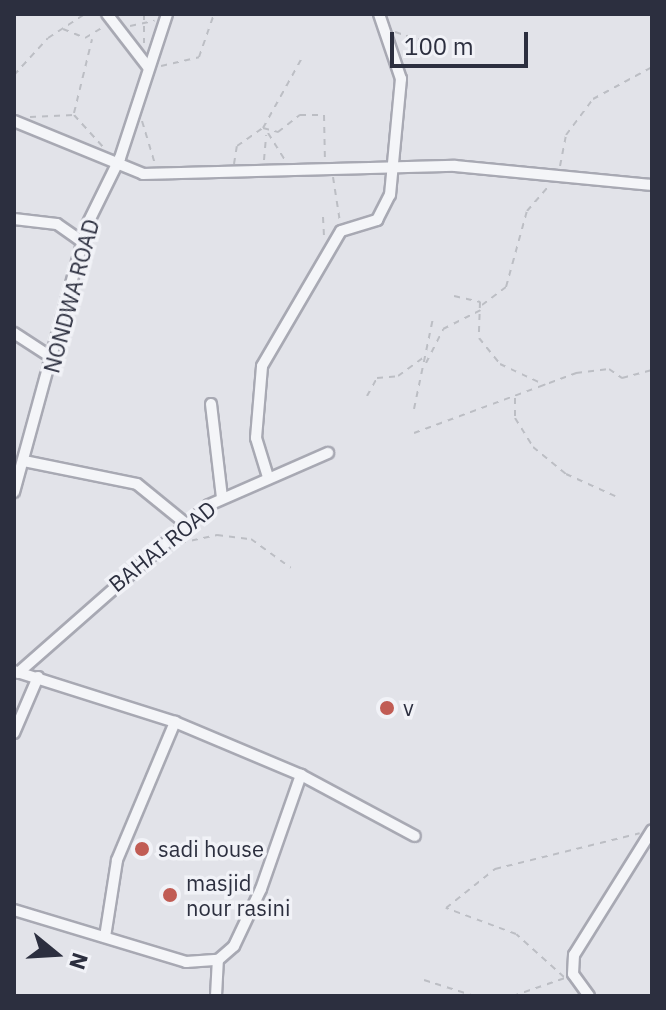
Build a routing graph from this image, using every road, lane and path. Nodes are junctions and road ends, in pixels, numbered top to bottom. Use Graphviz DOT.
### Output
graph roads {
  1 [pos="85,14"];
  2 [pos="144,14"];
  3 [pos="167,14"];
  4 [pos="214,14"];
  5 [pos="379,14"];
  6 [pos="110,17"];
  7 [pos="147,22"];
  8 [pos="63,29"];
  9 [pos="390,32"];
  10 [pos="92,38"];
  11 [pos="436,45"];
  12 [pos="303,56"];
  13 [pos="146,64"];
  14 [pos="652,67"];
  15 [pos="14,75"];
  16 [pos="136,105"];
  17 [pos="74,115"];
  18 [pos="20,120"];
  19 [pos="263,128"];
  20 [pos="268,132"];
  21 [pos="113,165"];
  22 [pos="328,165"];
  23 [pos="286,166"];
  24 [pos="265,167"];
  25 [pos="234,169"];
  26 [pos="393,171"];
  27 [pos="154,174"];
  28 [pos="556,174"];
  29 [pos="652,185"];
  30 [pos="14,219"];
  31 [pos="341,231"];
  32 [pos="83,242"];
  33 [pos="454,296"];
  34 [pos="482,307"];
  35 [pos="433,318"];
  36 [pos="14,333"];
  37 [pos="425,357"];
  38 [pos="54,359"];
  39 [pos="425,365"];
  40 [pos="652,370"];
  41 [pos="546,386"];
  42 [pos="367,396"];
  43 [pos="515,397"];
  44 [pos="211,404"];
  45 [pos="414,409"];
  46 [pos="414,433"];
  47 [pos="328,453"];
  48 [pos="24,461"];
  49 [pos="268,477"];
  50 [pos="14,492"];
  51 [pos="615,496"];
  52 [pos="222,498"];
  53 [pos="185,523"];
  54 [pos="159,545"];
  55 [pos="291,568"];
  56 [pos="16,672"];
  57 [pos="38,677"];
  58 [pos="175,722"];
  59 [pos="14,733"];
  60 [pos="301,775"];
  61 [pos="652,829"];
  62 [pos="415,836"];
  63 [pos="14,910"];
  64 [pos="105,937"];
  65 [pos="218,960"];
  66 [pos="569,976"];
  67 [pos="424,980"];
  68 [pos="216,996"];
  69 [pos="474,996"];
  70 [pos="513,996"];
  71 [pos="589,996"];
  1 -- 8 [label="path"];
  2 -- 7 [label="path"];
  3 -- 13 [label="street, NONDWA ROAD"];
  4 -- 13 [label="path"];
  5 -- 9 [label="street"];
  6 -- 7 [label="path"];
  6 -- 10 [label="path"];
  6 -- 13 [label="street"];
  7 -- 13 [label="path"];
  8 -- 10 [label="path"];
  8 -- 15 [label="path"];
  9 -- 11 [label="path"];
  9 -- 26 [label="street"];
  10 -- 17 [label="path"];
  12 -- 19 [label="path"];
  13 -- 16 [label="street, NONDWA ROAD"];
  14 -- 28 [label="path"];
  16 -- 21 [label="street, NONDWA ROAD"];
  16 -- 27 [label="path"];
  17 -- 18 [label="path"];
  17 -- 21 [label="path"];
  18 -- 21 [label="street"];
  19 -- 20 [label="path"];
  19 -- 25 [label="path"];
  20 -- 22 [label="path"];
  20 -- 23 [label="path"];
  20 -- 24 [label="path"];
  21 -- 27 [label="street"];
  21 -- 32 [label="street, NONDWA ROAD"];
  22 -- 23 [label="street"];
  22 -- 26 [label="street"];
  22 -- 31 [label="path"];
  23 -- 24 [label="street"];
  24 -- 25 [label="street"];
  25 -- 27 [label="street"];
  26 -- 28 [label="street"];
  26 -- 31 [label="street"];
  28 -- 29 [label="street"];
  28 -- 34 [label="path"];
  30 -- 32 [label="street"];
  31 -- 49 [label="street"];
  32 -- 38 [label="street, NONDWA ROAD"];
  33 -- 34 [label="path"];
  34 -- 39 [label="path"];
  34 -- 41 [label="path"];
  35 -- 37 [label="path"];
  36 -- 38 [label="street"];
  37 -- 39 [label="path"];
  37 -- 42 [label="path"];
  38 -- 48 [label="street, NONDWA ROAD"];
  39 -- 45 [label="path"];
  40 -- 41 [label="path"];
  41 -- 43 [label="path"];
  43 -- 46 [label="path"];
  43 -- 51 [label="path"];
  44 -- 52 [label="street"];
  47 -- 49 [label="street, BAHAI ROAD"];
  48 -- 50 [label="street, NONDWA ROAD"];
  48 -- 53 [label="street"];
  49 -- 52 [label="street, BAHAI ROAD"];
  52 -- 53 [label="street, BAHAI ROAD"];
  53 -- 54 [label="street, BAHAI ROAD"];
  54 -- 55 [label="path"];
  54 -- 56 [label="street, BAHAI ROAD"];
  56 -- 57 [label="street"];
  57 -- 58 [label="street"];
  57 -- 59 [label="street"];
  58 -- 60 [label="street"];
  58 -- 64 [label="street"];
  60 -- 62 [label="street"];
  60 -- 65 [label="street"];
  61 -- 66 [label="street"];
  61 -- 66 [label="path"];
  63 -- 64 [label="street"];
  64 -- 65 [label="street"];
  65 -- 68 [label="street"];
  66 -- 70 [label="path"];
  66 -- 71 [label="street"];
  67 -- 69 [label="path"];
}
